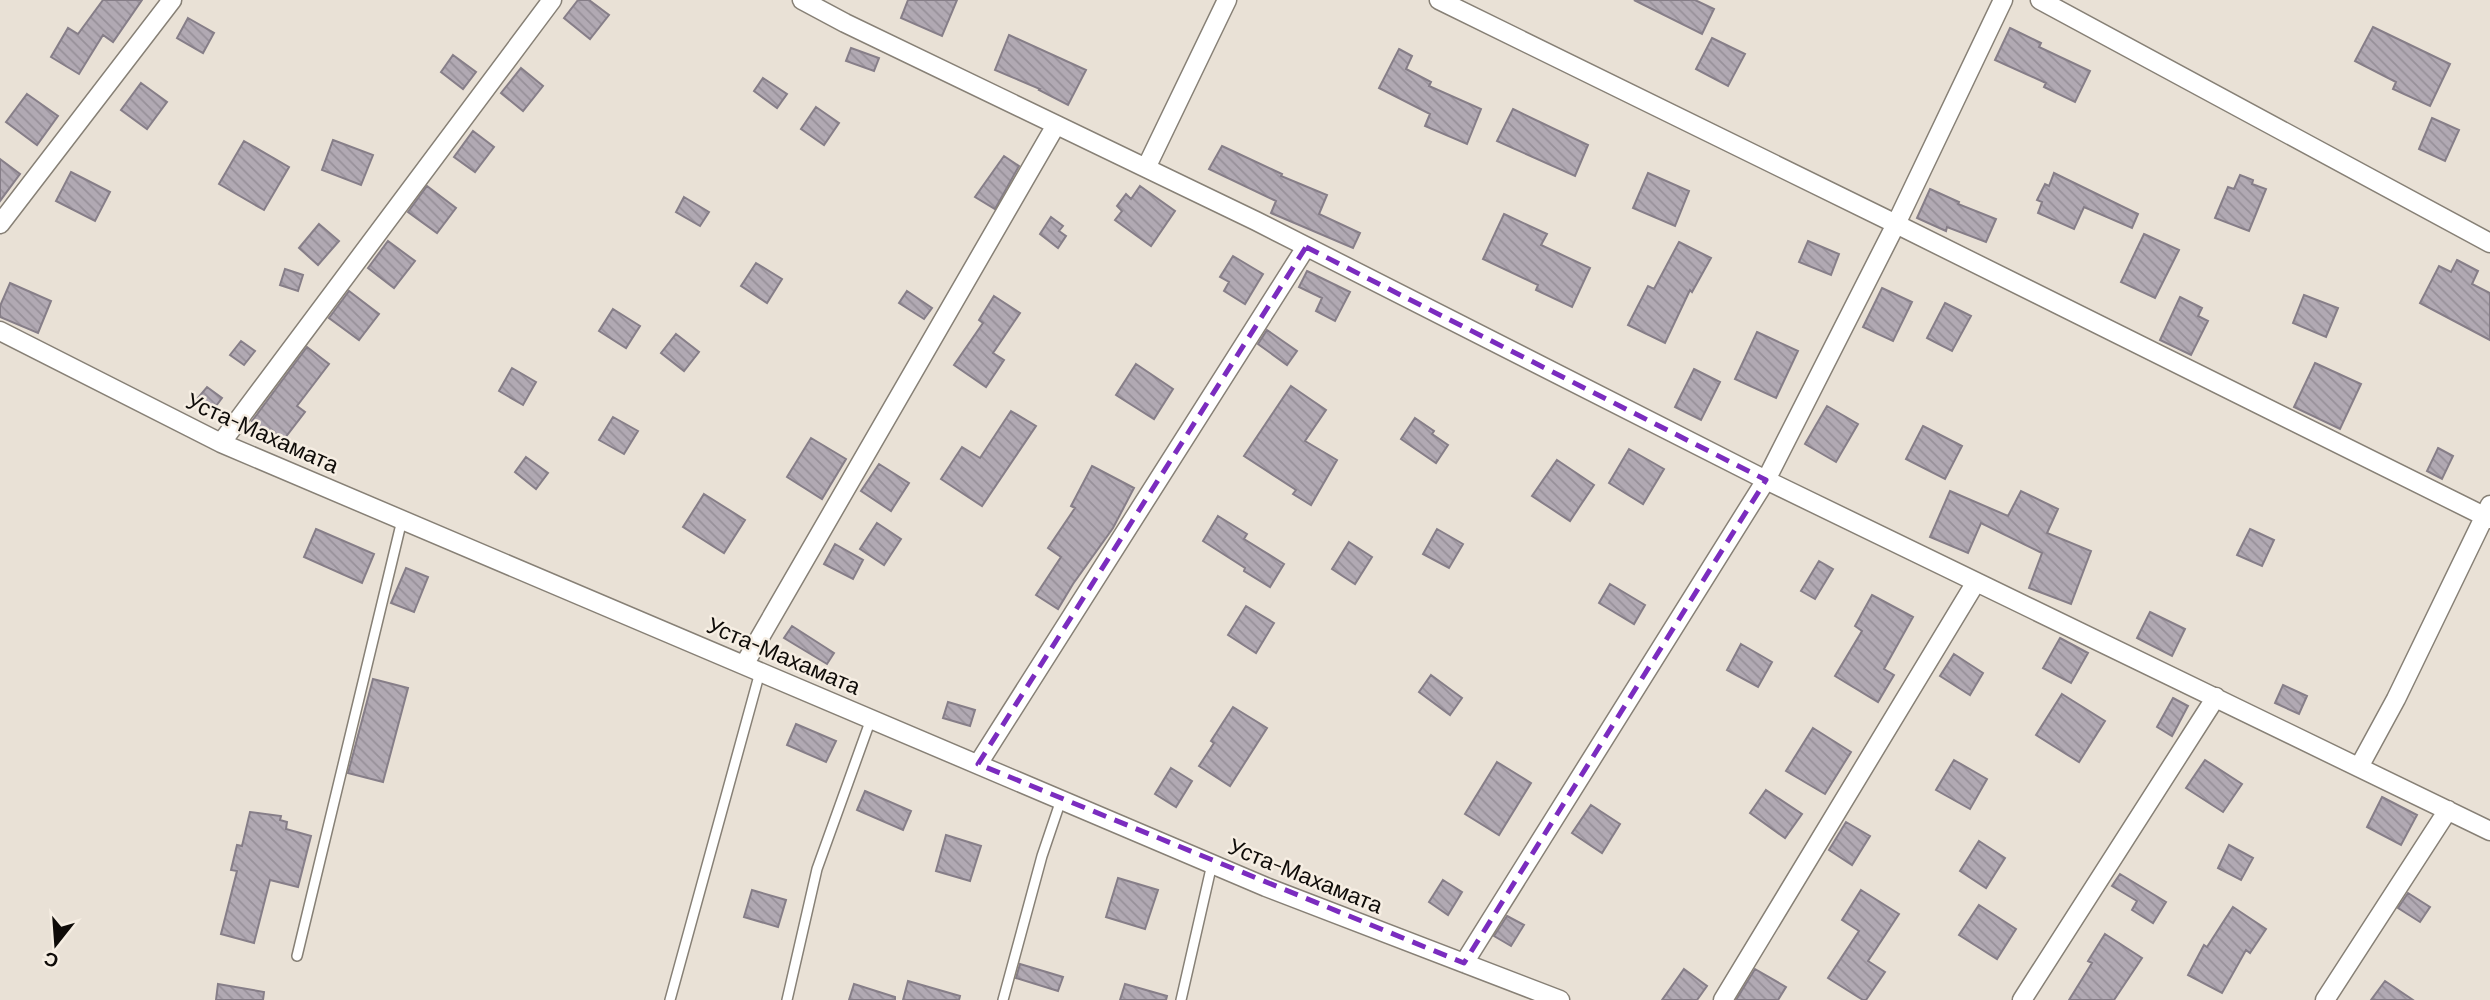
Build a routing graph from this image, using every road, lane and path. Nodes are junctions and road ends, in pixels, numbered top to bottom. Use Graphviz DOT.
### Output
graph roads {
  1 [pos="172,0"];
  2 [pos="552,0"];
  3 [pos="802,0"];
  4 [pos="1227,0"];
  5 [pos="1439,0"];
  6 [pos="2003,0"];
  7 [pos="2040,0"];
  8 [pos="1056,125"];
  9 [pos="1146,168"];
  10 [pos="1896,223"];
  11 [pos="0,224"];
  12 [pos="2490,243"];
  13 [pos="1306,247"];
  14 [pos="0,331"];
  15 [pos="221,443"];
  16 [pos="1766,480"];
  17 [pos="2488,513"];
  18 [pos="402,520"];
  19 [pos="1976,582"];
  20 [pos="752,668"];
  21 [pos="2216,697"];
  22 [pos="871,719"];
  23 [pos="978,764"];
  24 [pos="2359,767"];
  25 [pos="1061,800"];
  26 [pos="2448,810"];
  27 [pos="2490,831"];
  28 [pos="1212,864"];
  29 [pos="297,956"];
  30 [pos="1464,963"];
  31 [pos="670,1000"];
  32 [pos="787,1000"];
  33 [pos="1003,1000"];
  34 [pos="1181,1000"];
  35 [pos="1560,1000"];
  36 [pos="1723,1000"];
  37 [pos="2022,1000"];
  38 [pos="2325,1000"];
  1 -- 11 [label="street"];
  2 -- 15 [label="street"];
  3 -- 8 [label="street"];
  4 -- 9 [label="street"];
  5 -- 10 [label="street"];
  6 -- 10 [label="street"];
  7 -- 12 [label="street"];
  8 -- 9 [label="street"];
  8 -- 20 [label="street"];
  9 -- 13 [label="street"];
  10 -- 16 [label="street"];
  10 -- 17 [label="street"];
  13 -- 16 [label="street"];
  13 -- 23 [label="street"];
  14 -- 15 [label="street, Уста-Махамата"];
  15 -- 18 [label="street, Уста-Махамата"];
  16 -- 19 [label="street"];
  16 -- 30 [label="street"];
  17 -- 24 [label="street"];
  18 -- 20 [label="street, Уста-Махамата"];
  18 -- 29 [label="lane"];
  19 -- 21 [label="street"];
  19 -- 36 [label="street"];
  20 -- 22 [label="street, Уста-Махамата"];
  20 -- 31 [label="lane"];
  21 -- 24 [label="street"];
  21 -- 37 [label="street"];
  22 -- 23 [label="street, Уста-Махамата"];
  22 -- 32 [label="lane"];
  23 -- 25 [label="street, Уста-Махамата"];
  24 -- 26 [label="street"];
  25 -- 28 [label="street, Уста-Махамата"];
  25 -- 33 [label="lane"];
  26 -- 27 [label="street"];
  26 -- 38 [label="street"];
  28 -- 30 [label="street, Уста-Махамата"];
  28 -- 34 [label="lane"];
  30 -- 35 [label="street, Уста-Махамата"];
}
